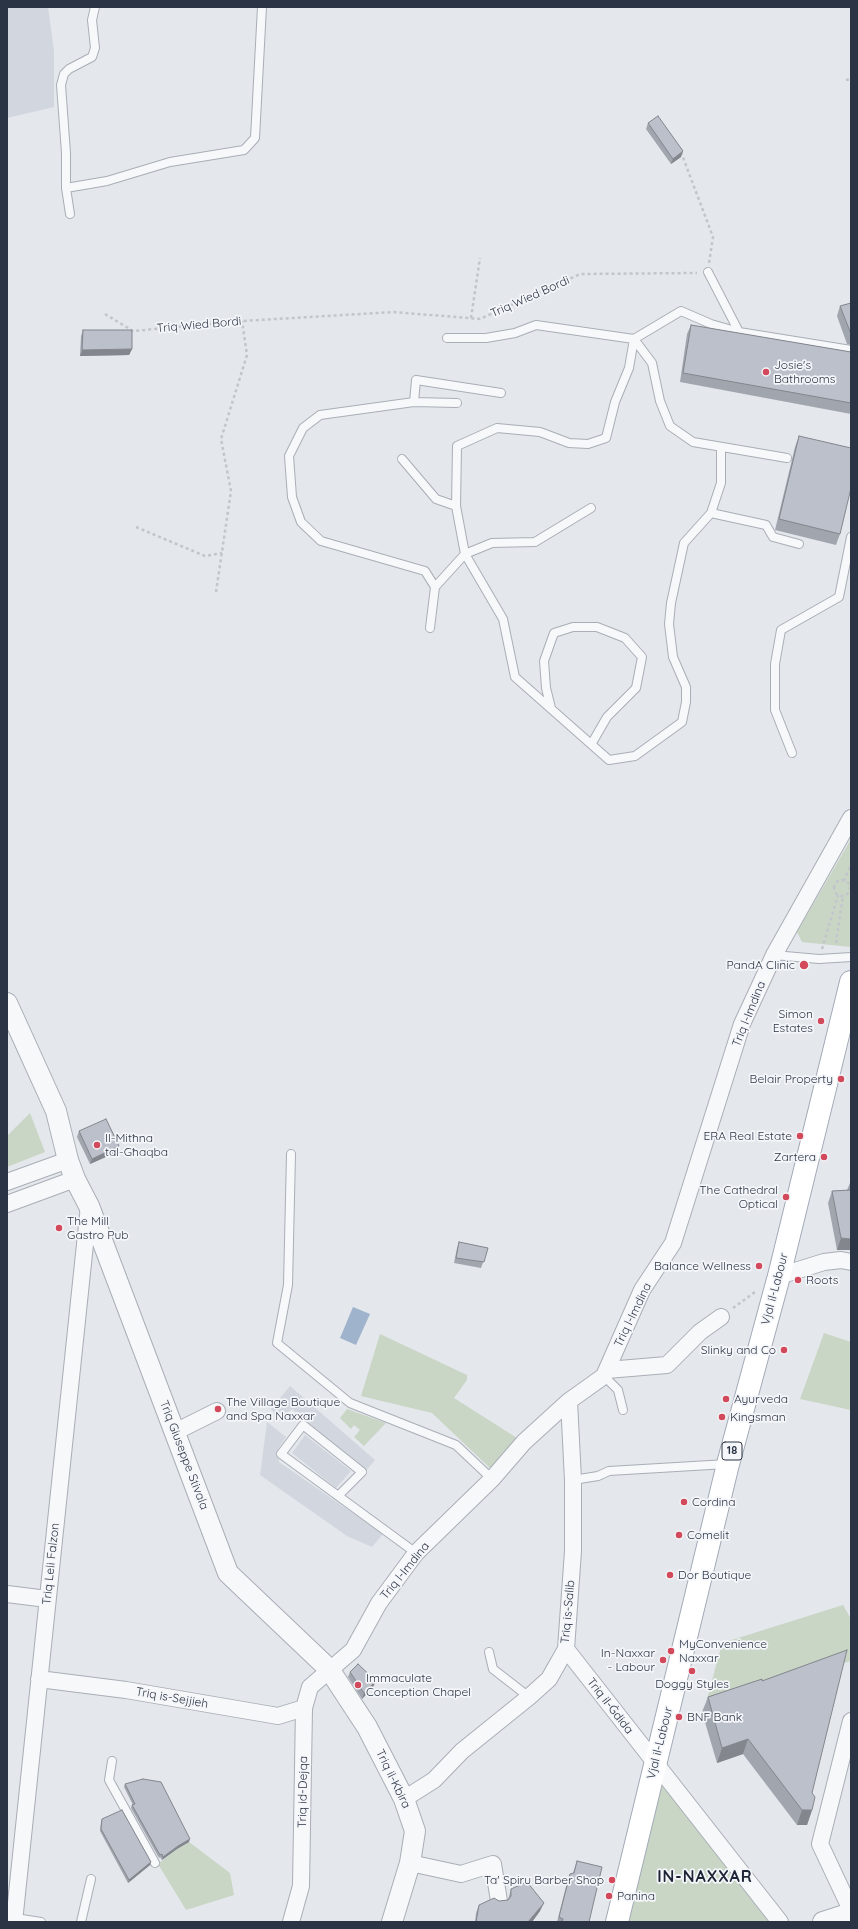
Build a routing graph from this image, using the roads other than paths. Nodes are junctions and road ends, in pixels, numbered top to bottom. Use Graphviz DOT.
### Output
graph roads {
  1 [pos="95,7"];
  2 [pos="262,7"];
  3 [pos="66,188"];
  4 [pos="70,214"];
  5 [pos="708,272"];
  6 [pos="739,332"];
  7 [pos="447,338"];
  8 [pos="634,339"];
  9 [pos="851,350"];
  10 [pos="501,393"];
  11 [pos="414,402"];
  12 [pos="457,403"];
  13 [pos="721,447"];
  14 [pos="788,458"];
  15 [pos="402,459"];
  16 [pos="456,506"];
  17 [pos="591,508"];
  18 [pos="711,513"];
  19 [pos="851,537"];
  20 [pos="799,544"];
  21 [pos="465,554"];
  22 [pos="435,587"];
  23 [pos="430,628"];
  24 [pos="551,708"];
  25 [pos="592,743"];
  26 [pos="792,752"];
  27 [pos="851,818"];
  28 [pos="774,955"];
  29 [pos="851,957"];
  30 [pos="851,982"];
  31 [pos="7,1003"];
  32 [pos="291,1154"];
  33 [pos="68,1160"];
  34 [pos="75,1179"];
  35 [pos="7,1182"];
  36 [pos="7,1204"];
  37 [pos="89,1206"];
  38 [pos="851,1262"];
  39 [pos="779,1276"];
  40 [pos="721,1316"];
  41 [pos="605,1373"];
  42 [pos="569,1401"];
  43 [pos="623,1410"];
  44 [pos="216,1411"];
  45 [pos="175,1432"];
  46 [pos="728,1464"];
  47 [pos="492,1479"];
  48 [pos="573,1480"];
  49 [pos="338,1496"];
  50 [pos="416,1554"];
  51 [pos="7,1594"];
  52 [pos="47,1599"];
  53 [pos="566,1649"];
  54 [pos="489,1652"];
  55 [pos="329,1669"];
  56 [pos="39,1680"];
  57 [pos="529,1697"];
  58 [pos="304,1708"];
  59 [pos="851,1721"];
  60 [pos="112,1761"];
  61 [pos="655,1763"];
  62 [pos="404,1798"];
  63 [pos="156,1863"];
  64 [pos="410,1863"];
  65 [pos="12,1879"];
  66 [pos="91,1879"];
  67 [pos="499,1901"];
  68 [pos="851,1912"];
  69 [pos="14,1920"];
  70 [pos="41,1922"];
  71 [pos="81,1922"];
  72 [pos="291,1922"];
  73 [pos="392,1922"];
  74 [pos="617,1922"];
  75 [pos="780,1922"];
  76 [pos="823,1922"];
  1 -- 3 [label="lane"];
  2 -- 3 [label="lane"];
  3 -- 4 [label="lane"];
  5 -- 6 [label="lane"];
  6 -- 8 [label="lane"];
  6 -- 9 [label="lane"];
  7 -- 8 [label="lane"];
  8 -- 13 [label="lane"];
  8 -- 16 [label="lane"];
  10 -- 11 [label="lane"];
  11 -- 12 [label="lane"];
  11 -- 22 [label="lane"];
  13 -- 14 [label="lane"];
  13 -- 18 [label="lane"];
  15 -- 16 [label="lane"];
  16 -- 21 [label="lane"];
  17 -- 21 [label="lane"];
  18 -- 20 [label="lane"];
  18 -- 25 [label="lane"];
  19 -- 26 [label="lane"];
  21 -- 22 [label="lane"];
  21 -- 24 [label="lane"];
  22 -- 23 [label="lane"];
  24 -- 25 [label="lane"];
  24 -- 25 [label="lane"];
  27 -- 28 [label="street, Triq l-Imdina"];
  28 -- 29 [label="lane"];
  28 -- 41 [label="street, Triq l-Imdina"];
  30 -- 39 [label="main road, Vjal il-Labour / 18"];
  31 -- 33 [label="street, Triq Giuseppe Stivala"];
  32 -- 47 [label="lane"];
  33 -- 34 [label="street, Triq Giuseppe Stivala"];
  33 -- 35 [label="street"];
  34 -- 36 [label="street"];
  34 -- 37 [label="street, Triq Giuseppe Stivala"];
  37 -- 45 [label="street, Triq Giuseppe Stivala"];
  37 -- 52 [label="street, Triq Leli Falzon"];
  38 -- 39 [label="street"];
  39 -- 46 [label="main road, Vjal il-Labour / 18"];
  40 -- 41 [label="street"];
  41 -- 42 [label="street, Triq l-Imdina"];
  41 -- 43 [label="lane"];
  42 -- 47 [label="street, Triq l-Imdina"];
  42 -- 48 [label="street, Triq is-Salib"];
  44 -- 45 [label="street"];
  45 -- 55 [label="street, Triq Giuseppe Stivala"];
  46 -- 48 [label="lane"];
  46 -- 61 [label="main road, Vjal il-Labour / 18"];
  47 -- 50 [label="street, Triq l-Imdina"];
  48 -- 53 [label="street, Triq is-Salib"];
  49 -- 49 [label="lane"];
  49 -- 50 [label="lane"];
  50 -- 55 [label="street, Triq l-Imdina"];
  51 -- 52 [label="street"];
  52 -- 56 [label="street, Triq Leli Falzon"];
  53 -- 57 [label="street, Triq is-Salib"];
  53 -- 61 [label="street, Triq il-Ġdida"];
  54 -- 57 [label="lane"];
  55 -- 58 [label="street, Triq id-Dejqa"];
  55 -- 62 [label="street, Triq il-Kbira"];
  56 -- 58 [label="street, Triq is-Sejjieh"];
  56 -- 65 [label="street, Triq Leli Falzon"];
  57 -- 62 [label="street, Triq is-Salib"];
  58 -- 72 [label="street, Triq id-Dejqa"];
  59 -- 68 [label="street"];
  60 -- 63 [label="lane"];
  61 -- 74 [label="main road, Vjal il-Labour / 18"];
  61 -- 75 [label="street, Triq il-Ġdida"];
  62 -- 64 [label="street, Triq il-Kbira"];
  64 -- 67 [label="street"];
  64 -- 73 [label="street, Triq il-Kbira"];
  65 -- 69 [label="street, Triq Leli Falzon"];
  66 -- 71 [label="lane"];
  68 -- 76 [label="street"];
  69 -- 70 [label="lane"];
}
